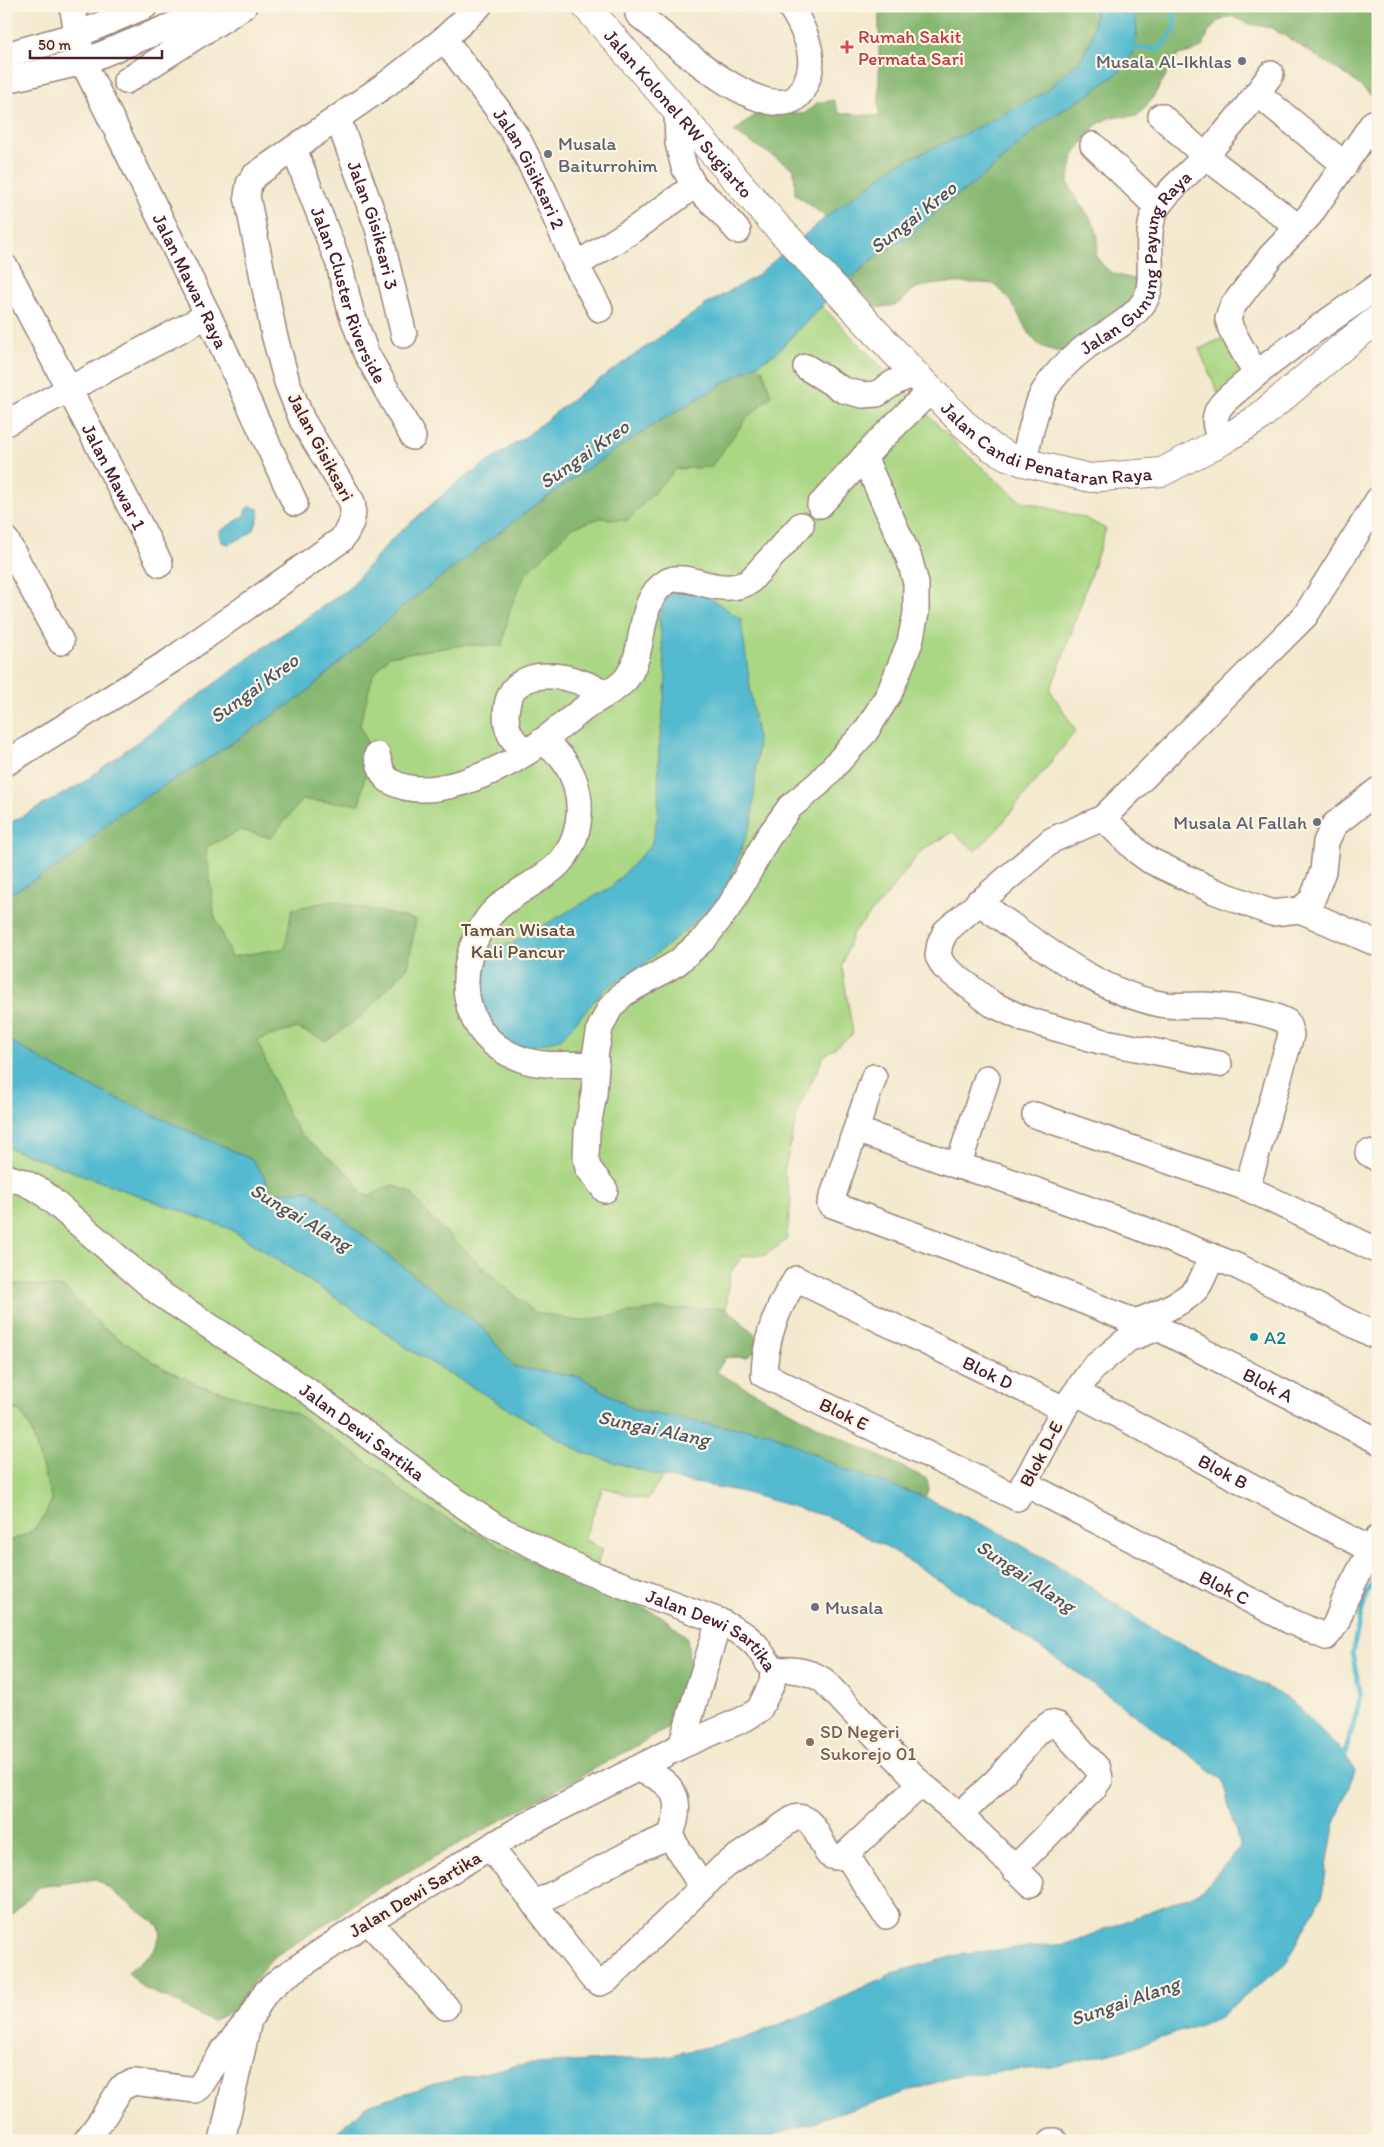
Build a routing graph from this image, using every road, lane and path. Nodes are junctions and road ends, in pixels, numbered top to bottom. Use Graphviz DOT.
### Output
graph roads {
  1 [pos="72,6"];
  2 [pos="146,6"];
  3 [pos="202,6"];
  4 [pos="244,6"];
  5 [pos="479,6"];
  6 [pos="586,6"];
  7 [pos="790,6"];
  8 [pos="643,10"];
  9 [pos="170,15"];
  10 [pos="77,35"];
  11 [pos="612,38"];
  12 [pos="444,39"];
  13 [pos="6,55"];
  14 [pos="83,62"];
  15 [pos="6,80"];
  16 [pos="126,81"];
  17 [pos="677,113"];
  18 [pos="1161,116"];
  19 [pos="338,119"];
  20 [pos="1378,122"];
  21 [pos="1093,145"];
  22 [pos="294,149"];
  23 [pos="1205,156"];
  24 [pos="1345,166"];
  25 [pos="694,186"];
  26 [pos="1157,207"];
  27 [pos="1298,227"];
  28 [pos="738,231"];
  29 [pos="576,265"];
  30 [pos="6,268"];
  31 [pos="1378,286"];
  32 [pos="600,309"];
  33 [pos="858,314"];
  34 [pos="208,315"];
  35 [pos="1378,319"];
  36 [pos="404,334"];
  37 [pos="806,367"];
  38 [pos="1256,374"];
  39 [pos="922,383"];
  40 [pos="69,390"];
  41 [pos="6,423"];
  42 [pos="413,437"];
  43 [pos="1222,441"];
  44 [pos="864,457"];
  45 [pos="1023,462"];
  46 [pos="1378,500"];
  47 [pos="295,503"];
  48 [pos="820,505"];
  49 [pos="801,525"];
  50 [pos="6,540"];
  51 [pos="160,564"];
  52 [pos="61,642"];
  53 [pos="607,693"];
  54 [pos="535,746"];
  55 [pos="377,755"];
  56 [pos="6,763"];
  57 [pos="1378,790"];
  58 [pos="1102,818"];
  59 [pos="978,902"];
  60 [pos="1300,910"];
  61 [pos="1378,944"];
  62 [pos="1219,1064"];
  63 [pos="596,1065"];
  64 [pos="874,1077"];
  65 [pos="987,1078"];
  66 [pos="1036,1115"];
  67 [pos="856,1130"];
  68 [pos="958,1166"];
  69 [pos="6,1177"];
  70 [pos="1247,1188"];
  71 [pos="605,1190"];
  72 [pos="1378,1251"];
  73 [pos="1212,1256"];
  74 [pos="796,1278"];
  75 [pos="1378,1337"];
  76 [pos="1071,1401"];
  77 [pos="1378,1441"];
  78 [pos="1020,1491"];
  79 [pos="1374,1544"];
  80 [pos="719,1621"];
  81 [pos="773,1670"];
  82 [pos="681,1746"];
  83 [pos="636,1769"];
  84 [pos="921,1784"];
  85 [pos="960,1815"];
  86 [pos="670,1836"];
  87 [pos="491,1848"];
  88 [pos="846,1854"];
  89 [pos="702,1887"];
  90 [pos="534,1904"];
  91 [pos="886,1916"];
  92 [pos="368,1921"];
  93 [pos="446,2007"];
  94 [pos="249,2020"];
  95 [pos="86,2141"];
  96 [pos="222,2141"];
  1 -- 10 [label="street, Jalan Mawar Raya"];
  2 -- 10 [label="street"];
  3 -- 9 [label="street"];
  4 -- 16 [label="street"];
  5 -- 12 [label="street, Jalan Gisiksari"];
  6 -- 11 [label="main road, Jalan Kolonel RW Sugiarto"];
  7 -- 8 [label="street"];
  8 -- 11 [label="street"];
  9 -- 14 [label="street"];
  10 -- 13 [label="street"];
  10 -- 14 [label="street, Jalan Mawar Raya"];
  11 -- 17 [label="main road, Jalan Kolonel RW Sugiarto"];
  12 -- 19 [label="street, Jalan Gisiksari"];
  12 -- 29 [label="street, Jalan Gisiksari 2"];
  14 -- 15 [label="street"];
  14 -- 34 [label="street, Jalan Mawar Raya"];
  17 -- 25 [label="street"];
  17 -- 33 [label="main road, Jalan Kolonel RW Sugiarto"];
  18 -- 23 [label="street"];
  19 -- 22 [label="street, Jalan Gisiksari"];
  19 -- 36 [label="street, Jalan Gisiksari 3"];
  20 -- 24 [label="street"];
  21 -- 26 [label="street"];
  22 -- 42 [label="street, Jalan Cluster Riverside"];
  22 -- 56 [label="street, Jalan Gisiksari"];
  23 -- 24 [label="street, Jalan Gunung Payung Raya"];
  23 -- 26 [label="street, Jalan Gunung Payung Raya"];
  23 -- 27 [label="street"];
  24 -- 27 [label="street"];
  25 -- 28 [label="street"];
  25 -- 29 [label="street"];
  26 -- 45 [label="street, Jalan Gunung Payung Raya"];
  27 -- 38 [label="street"];
  29 -- 32 [label="street, Jalan Gisiksari 2"];
  30 -- 40 [label="street, Jalan Mawar 1"];
  31 -- 38 [label="street"];
  33 -- 39 [label="main road, Jalan Candi Penataran Raya"];
  34 -- 40 [label="street"];
  34 -- 47 [label="street, Jalan Mawar Raya"];
  35 -- 43 [label="main road, Jalan Candi Penataran Raya"];
  37 -- 39 [label="street"];
  38 -- 43 [label="street"];
  39 -- 44 [label="street"];
  39 -- 45 [label="main road, Jalan Candi Penataran Raya"];
  40 -- 41 [label="street"];
  40 -- 51 [label="street, Jalan Mawar 1"];
  43 -- 45 [label="main road, Jalan Candi Penataran Raya"];
  44 -- 48 [label="street"];
  44 -- 63 [label="street"];
  46 -- 58 [label="street"];
  49 -- 53 [label="street"];
  50 -- 52 [label="street"];
  53 -- 54 [label="street"];
  53 -- 54 [label="street"];
  54 -- 55 [label="street"];
  54 -- 63 [label="street"];
  57 -- 60 [label="street"];
  58 -- 59 [label="street"];
  58 -- 60 [label="street"];
  59 -- 62 [label="street"];
  59 -- 70 [label="street"];
  60 -- 61 [label="street"];
  63 -- 71 [label="street"];
  64 -- 67 [label="street"];
  65 -- 68 [label="street"];
  66 -- 70 [label="street"];
  67 -- 68 [label="street"];
  67 -- 73 [label="street"];
  68 -- 73 [label="street"];
  69 -- 80 [label="street, Jalan Dewi Sartika"];
  70 -- 72 [label="street"];
  73 -- 75 [label="street"];
  74 -- 76 [label="street, Blok D"];
  74 -- 78 [label="street, Blok E"];
  76 -- 77 [label="street, Blok A"];
  76 -- 78 [label="street, Blok D-E"];
  76 -- 79 [label="street, Blok B"];
  78 -- 79 [label="street, Blok C"];
  80 -- 81 [label="street, Jalan Dewi Sartika"];
  80 -- 82 [label="street"];
  81 -- 82 [label="street, Jalan Dewi Sartika"];
  81 -- 84 [label="street"];
  82 -- 83 [label="street, Jalan Dewi Sartika"];
  83 -- 86 [label="street"];
  83 -- 87 [label="street, Jalan Dewi Sartika"];
  84 -- 85 [label="street"];
  84 -- 88 [label="street"];
  85 -- 85 [label="street"];
  86 -- 89 [label="street"];
  86 -- 90 [label="street"];
  87 -- 90 [label="street"];
  87 -- 92 [label="street, Jalan Dewi Sartika"];
  88 -- 89 [label="street"];
  88 -- 91 [label="street"];
  89 -- 90 [label="street"];
  92 -- 93 [label="street"];
  92 -- 94 [label="street, Jalan Dewi Sartika"];
  94 -- 95 [label="street"];
  94 -- 96 [label="street, Jalan Dewi Sartika"];
}
